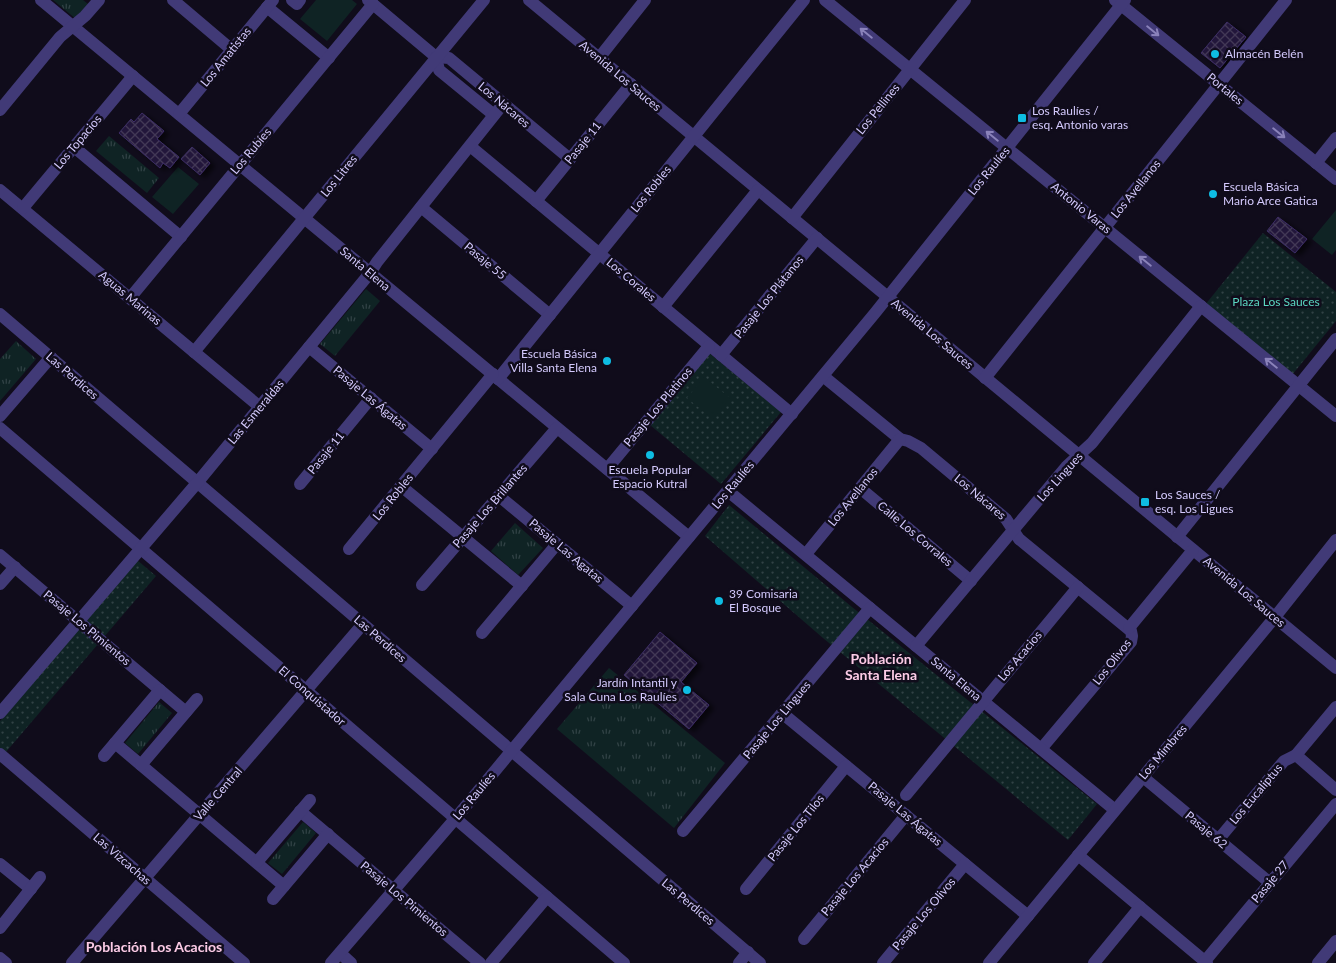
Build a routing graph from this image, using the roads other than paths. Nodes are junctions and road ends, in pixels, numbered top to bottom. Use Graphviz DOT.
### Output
graph roads {
  1 [pos="41,0"];
  2 [pos="173,0"];
  3 [pos="484,0"];
  4 [pos="529,0"];
  5 [pos="645,0"];
  6 [pos="804,0"];
  7 [pos="825,0"];
  8 [pos="966,0"];
  9 [pos="1286,0"];
  10 [pos="95,1"];
  11 [pos="370,2"];
  12 [pos="1121,2"];
  13 [pos="270,3"];
  14 [pos="73,26"];
  15 [pos="232,50"];
  16 [pos="436,57"];
  17 [pos="329,58"];
  18 [pos="599,58"];
  19 [pos="910,69"];
  20 [pos="133,76"];
  21 [pos="631,84"];
  22 [pos="1219,84"];
  23 [pos="503,104"];
  24 [pos="0,110"];
  25 [pos="179,114"];
  26 [pos="494,115"];
  27 [pos="694,137"];
  28 [pos="1336,138"];
  29 [pos="470,146"];
  30 [pos="74,147"];
  31 [pos="1007,148"];
  32 [pos="570,159"];
  33 [pos="1316,163"];
  34 [pos="240,165"];
  35 [pos="1336,179"];
  36 [pos="0,190"];
  37 [pos="758,190"];
  38 [pos="536,201"];
  39 [pos="421,207"];
  40 [pos="23,208"];
  41 [pos="304,218"];
  42 [pos="792,218"];
  43 [pos="1105,228"];
  44 [pos="181,237"];
  45 [pos="817,238"];
  46 [pos="599,254"];
  47 [pos="370,273"];
  48 [pos="130,298"];
  49 [pos="888,298"];
  50 [pos="1201,306"];
  51 [pos="663,307"];
  52 [pos="0,314"];
  53 [pos="550,315"];
  54 [pos="1336,339"];
  55 [pos="709,346"];
  56 [pos="309,347"];
  57 [pos="194,352"];
  58 [pos="721,355"];
  59 [pos="51,357"];
  60 [pos="496,376"];
  61 [pos="823,376"];
  62 [pos="986,378"];
  63 [pos="1299,386"];
  64 [pos="371,398"];
  65 [pos="260,407"];
  66 [pos="792,414"];
  67 [pos="0,416"];
  68 [pos="1336,416"];
  69 [pos="0,428"];
  70 [pos="558,428"];
  71 [pos="900,439"];
  72 [pos="432,449"];
  73 [pos="1079,455"];
  74 [pos="607,469"];
  75 [pos="197,483"];
  76 [pos="300,484"];
  77 [pos="401,486"];
  78 [pos="860,488"];
  79 [pos="728,491"];
  80 [pos="499,496"];
  81 [pos="1014,530"];
  82 [pos="463,537"];
  83 [pos="690,537"];
  84 [pos="1177,537"];
  85 [pos="1336,540"];
  86 [pos="557,544"];
  87 [pos="140,548"];
  88 [pos="349,549"];
  89 [pos="1193,550"];
  90 [pos="0,554"];
  91 [pos="806,554"];
  92 [pos="15,567"];
  93 [pos="971,581"];
  94 [pos="0,584"];
  95 [pos="422,585"];
  96 [pos="522,586"];
  97 [pos="1078,587"];
  98 [pos="632,606"];
  99 [pos="870,608"];
  100 [pos="1274,617"];
  101 [pos="78,621"];
  102 [pos="363,624"];
  103 [pos="1129,628"];
  104 [pos="482,633"];
  105 [pos="916,646"];
  106 [pos="1336,668"];
  107 [pos="160,690"];
  108 [pos="306,691"];
  109 [pos="197,699"];
  110 [pos="983,701"];
  111 [pos="1336,707"];
  112 [pos="186,712"];
  113 [pos="0,713"];
  114 [pos="782,713"];
  115 [pos="115,742"];
  116 [pos="1041,749"];
  117 [pos="511,751"];
  118 [pos="0,754"];
  119 [pos="1296,755"];
  120 [pos="104,756"];
  121 [pos="141,764"];
  122 [pos="846,766"];
  123 [pos="1143,777"];
  124 [pos="1336,790"];
  125 [pos="906,795"];
  126 [pos="310,800"];
  127 [pos="1336,804"];
  128 [pos="1115,810"];
  129 [pos="300,811"];
  130 [pos="200,814"];
  131 [pos="906,815"];
  132 [pos="455,819"];
  133 [pos="683,831"];
  134 [pos="328,834"];
  135 [pos="1218,840"];
  136 [pos="1078,855"];
  137 [pos="257,862"];
  138 [pos="0,864"];
  139 [pos="965,864"];
  140 [pos="40,877"];
  141 [pos="145,878"];
  142 [pos="1270,883"];
  143 [pos="284,886"];
  144 [pos="31,889"];
  145 [pos="394,890"];
  146 [pos="746,890"];
  147 [pos="547,897"];
  148 [pos="273,899"];
  149 [pos="1140,907"];
  150 [pos="1028,916"];
  151 [pos="0,928"];
  152 [pos="804,939"];
  153 [pos="1336,941"];
  154 [pos="748,952"];
  155 [pos="0,958"];
  156 [pos="336,958"];
  157 [pos="1206,962"];
  158 [pos="6,963"];
  159 [pos="72,963"];
  160 [pos="244,963"];
  161 [pos="351,963"];
  162 [pos="480,963"];
  163 [pos="491,963"];
  164 [pos="624,963"];
  165 [pos="739,963"];
  166 [pos="760,963"];
  167 [pos="883,963"];
  168 [pos="988,963"];
  169 [pos="1094,963"];
  170 [pos="1318,963"];
  1 -- 14 [label="street, Santa Elena"];
  2 -- 15 [label="street"];
  3 -- 16 [label="street, Los Litres"];
  4 -- 18 [label="street, Avenida Los Sauces"];
  5 -- 18 [label="street"];
  6 -- 27 [label="street, Los Robles"];
  19 -- 7 [label="street, Antonio Varas, one-way"];
  8 -- 19 [label="street, Los Pellines"];
  9 -- 22 [label="street, Los Avellanos"];
  10 -- 14 [label="street"];
  11 -- 16 [label="street, Los Nácares"];
  11 -- 17 [label="street, Los Rubíes"];
  12 -- 22 [label="street, Portales, one-way"];
  12 -- 31 [label="street, Los Raulíes"];
  13 -- 15 [label="street, Los Amatistas"];
  13 -- 17 [label="street"];
  14 -- 20 [label="street, Santa Elena"];
  14 -- 24 [label="street"];
  15 -- 25 [label="street, Los Amatistas"];
  16 -- 23 [label="street, Los Nácares"];
  16 -- 26 [label="street, Los Nácares"];
  16 -- 41 [label="street, Los Litres"];
  17 -- 34 [label="street, Los Rubíes"];
  18 -- 21 [label="street, Avenida Los Sauces"];
  31 -- 19 [label="street, Antonio Varas, one-way"];
  19 -- 42 [label="street, Los Pellines"];
  20 -- 25 [label="street, Santa Elena"];
  20 -- 30 [label="street, Los Topacios"];
  21 -- 27 [label="street, Avenida Los Sauces"];
  21 -- 32 [label="street, Pasaje 11"];
  22 -- 33 [label="street, Portales, one-way"];
  22 -- 43 [label="street, Los Avellanos"];
  23 -- 26 [label="street, Las Esmeraldas"];
  23 -- 32 [label="street, Los Nácares"];
  25 -- 34 [label="street, Santa Elena"];
  26 -- 29 [label="street, Las Esmeraldas"];
  27 -- 37 [label="street, Avenida Los Sauces"];
  27 -- 46 [label="street, Los Robles"];
  28 -- 33 [label="street"];
  29 -- 38 [label="street, Los Corales"];
  29 -- 39 [label="street, Las Esmeraldas"];
  30 -- 40 [label="street, Los Topacios"];
  30 -- 44 [label="street"];
  31 -- 43 [label="street, Antonio Varas"];
  31 -- 49 [label="street, Los Raulíes"];
  32 -- 38 [label="street, Pasaje 11"];
  33 -- 35 [label="street, Portales"];
  34 -- 41 [label="street, Santa Elena"];
  34 -- 44 [label="street, Los Rubíes"];
  36 -- 40 [label="street, Aguas Marinas"];
  37 -- 42 [label="street, Avenida Los Sauces"];
  37 -- 51 [label="street"];
  38 -- 46 [label="street, Los Corales"];
  39 -- 47 [label="street, Las Esmeraldas"];
  39 -- 53 [label="street, Pasaje 55"];
  40 -- 48 [label="street, Aguas Marinas"];
  41 -- 47 [label="street, Santa Elena"];
  41 -- 57 [label="street, Los Litres"];
  42 -- 45 [label="street, Avenida Los Sauces"];
  50 -- 43 [label="street, Antonio Varas, one-way"];
  43 -- 62 [label="street, Los Avellanos"];
  44 -- 48 [label="street, Los Rubíes"];
  45 -- 49 [label="street, Avenida Los Sauces"];
  45 -- 58 [label="street, Pasaje Los Plátanos"];
  46 -- 51 [label="street, Los Corales"];
  46 -- 53 [label="street, Los Robles"];
  47 -- 56 [label="street, Las Esmeraldas"];
  47 -- 60 [label="street, Santa Elena"];
  48 -- 57 [label="street, Aguas Marinas"];
  49 -- 61 [label="street, Los Raulíes"];
  49 -- 62 [label="street, Avenida Los Sauces"];
  63 -- 50 [label="street, Antonio Varas, one-way"];
  50 -- 73 [label="street, Los Lingues"];
  51 -- 55 [label="street, Los Corales"];
  52 -- 59 [label="street, Las Perdices"];
  53 -- 60 [label="street, Los Robles"];
  54 -- 63 [label="street"];
  55 -- 58 [label="street, Los Corales"];
  55 -- 74 [label="street, Pasaje Los Platinos"];
  56 -- 64 [label="street, Pasaje Las Ágatas"];
  56 -- 65 [label="street, Las Esmeraldas"];
  57 -- 65 [label="street, Aguas Marinas"];
  58 -- 66 [label="street, Los Corales"];
  59 -- 67 [label="street"];
  59 -- 75 [label="street, Las Perdices"];
  60 -- 70 [label="street, Santa Elena"];
  60 -- 72 [label="street, Los Robles"];
  61 -- 66 [label="street, Los Raulíes"];
  61 -- 71 [label="street, Los Nácares"];
  62 -- 73 [label="street, Avenida Los Sauces"];
  63 -- 68 [label="street, Antonio Varas"];
  63 -- 84 [label="street"];
  64 -- 72 [label="street, Pasaje Las Ágatas"];
  64 -- 76 [label="street, Pasaje 11"];
  65 -- 75 [label="street, Las Esmeraldas"];
  66 -- 79 [label="street, Los Raulíes"];
  69 -- 87 [label="street, El Conquistador"];
  70 -- 74 [label="street, Santa Elena"];
  70 -- 80 [label="street, Pasaje Los Brillantes"];
  71 -- 78 [label="street, Los Avellanos"];
  71 -- 81 [label="street, Los Nácares"];
  72 -- 77 [label="street, Los Robles"];
  73 -- 81 [label="street, Los Lingues"];
  73 -- 84 [label="street, Avenida Los Sauces"];
  74 -- 83 [label="street, Santa Elena"];
  75 -- 87 [label="street, Las Esmeraldas"];
  75 -- 102 [label="street, Las Perdices"];
  77 -- 82 [label="street"];
  77 -- 88 [label="street, Los Robles"];
  78 -- 91 [label="street, Los Avellanos"];
  78 -- 93 [label="street, Calle Los Corrales"];
  79 -- 83 [label="street, Los Raulíes"];
  79 -- 91 [label="street, Santa Elena"];
  80 -- 82 [label="street, Pasaje Los Brillantes"];
  80 -- 86 [label="street, Pasaje Las Agatas"];
  81 -- 93 [label="street, Los Lingues"];
  81 -- 97 [label="street, Los Nácares"];
  82 -- 95 [label="street, Pasaje Los Brillantes"];
  82 -- 96 [label="street"];
  83 -- 98 [label="street, Los Raulíes"];
  84 -- 89 [label="street, Avenida Los Sauces"];
  85 -- 100 [label="street, Los Mimbres"];
  86 -- 96 [label="street"];
  86 -- 98 [label="street, Pasaje Las Agatas"];
  87 -- 101 [label="street, Las Esmeraldas"];
  87 -- 108 [label="street, El Conquistador"];
  89 -- 100 [label="street, Avenida Los Sauces"];
  89 -- 103 [label="street, Los Olivos"];
  90 -- 92 [label="street, Pasaje Los Pimientos"];
  91 -- 99 [label="street, Santa Elena"];
  92 -- 94 [label="street"];
  92 -- 101 [label="street, Pasaje Los Pimientos"];
  93 -- 105 [label="street, Los Lingues"];
  96 -- 104 [label="street"];
  97 -- 103 [label="street, Los Nácares"];
  97 -- 110 [label="street, Los Acacios"];
  98 -- 117 [label="street, Los Raulíes"];
  99 -- 105 [label="street, Santa Elena"];
  99 -- 114 [label="street, Pasaje Los Lingues"];
  100 -- 106 [label="street, Avenida Los Sauces"];
  100 -- 123 [label="street, Los Mimbres"];
  101 -- 107 [label="street, Pasaje Los Pimientos"];
  101 -- 113 [label="street, Las Esmeraldas"];
  102 -- 108 [label="street, Valle Central"];
  102 -- 117 [label="street, Las Perdices"];
  103 -- 116 [label="street, Los Olivos"];
  105 -- 110 [label="street, Santa Elena"];
  107 -- 112 [label="street, Pasaje Los Pimientos"];
  107 -- 115 [label="street"];
  108 -- 130 [label="street, Valle Central"];
  108 -- 132 [label="street, El Conquistador"];
  109 -- 112 [label="street"];
  110 -- 116 [label="street, Santa Elena"];
  110 -- 125 [label="street, Los Acacios"];
  111 -- 119 [label="street, Los Eucaliptus"];
  112 -- 121 [label="street"];
  114 -- 122 [label="street, Pasaje Las Ágatas"];
  114 -- 133 [label="street, Pasaje Los Lingues"];
  115 -- 120 [label="street"];
  115 -- 121 [label="street"];
  116 -- 128 [label="street, Santa Elena"];
  117 -- 132 [label="street, Los Raulíes"];
  117 -- 154 [label="street, Las Perdices"];
  118 -- 141 [label="street, Las Vizcachas"];
  119 -- 124 [label="street"];
  119 -- 135 [label="street, Los Eucaliptus"];
  121 -- 130 [label="street"];
  122 -- 131 [label="street, Pasaje Las Ágatas"];
  122 -- 146 [label="street, Pasaje Los Tilos"];
  123 -- 128 [label="street, Los Mimbres"];
  123 -- 135 [label="street, Pasaje 62"];
  126 -- 129 [label="street"];
  127 -- 142 [label="street, Pasaje 27"];
  128 -- 136 [label="street, Los Mimbres"];
  129 -- 134 [label="street, Pasaje Los Pimientos"];
  129 -- 137 [label="street"];
  130 -- 137 [label="street"];
  130 -- 141 [label="street, Valle Central"];
  131 -- 139 [label="street, Pasaje Las Ágatas"];
  131 -- 152 [label="street, Pasaje Los Acacios"];
  132 -- 145 [label="street, Los Raulíes"];
  132 -- 147 [label="street, El Conquistador"];
  134 -- 143 [label="street"];
  134 -- 145 [label="street, Pasaje Los Pimientos"];
  135 -- 142 [label="street, Pasaje 62"];
  136 -- 149 [label="street"];
  136 -- 150 [label="street, Los Mimbres"];
  137 -- 143 [label="street"];
  138 -- 144 [label="street"];
  139 -- 150 [label="street, Pasaje Las Ágatas"];
  139 -- 167 [label="street, Pasaje Los Olivos"];
  140 -- 144 [label="street"];
  141 -- 159 [label="street, Valle Central"];
  141 -- 160 [label="street, Las Vizcachas"];
  142 -- 157 [label="street, Pasaje 27"];
  143 -- 148 [label="street"];
  144 -- 151 [label="street"];
  145 -- 156 [label="street, Los Raulíes"];
  145 -- 162 [label="street, Pasaje Los Pimientos"];
  147 -- 163 [label="street"];
  147 -- 164 [label="street, El Conquistador"];
  149 -- 157 [label="street"];
  149 -- 169 [label="street"];
  150 -- 168 [label="street, Los Mimbres"];
  153 -- 170 [label="street"];
  154 -- 165 [label="street"];
  154 -- 166 [label="street, Las Perdices"];
  155 -- 158 [label="street"];
  156 -- 161 [label="street"];
}
